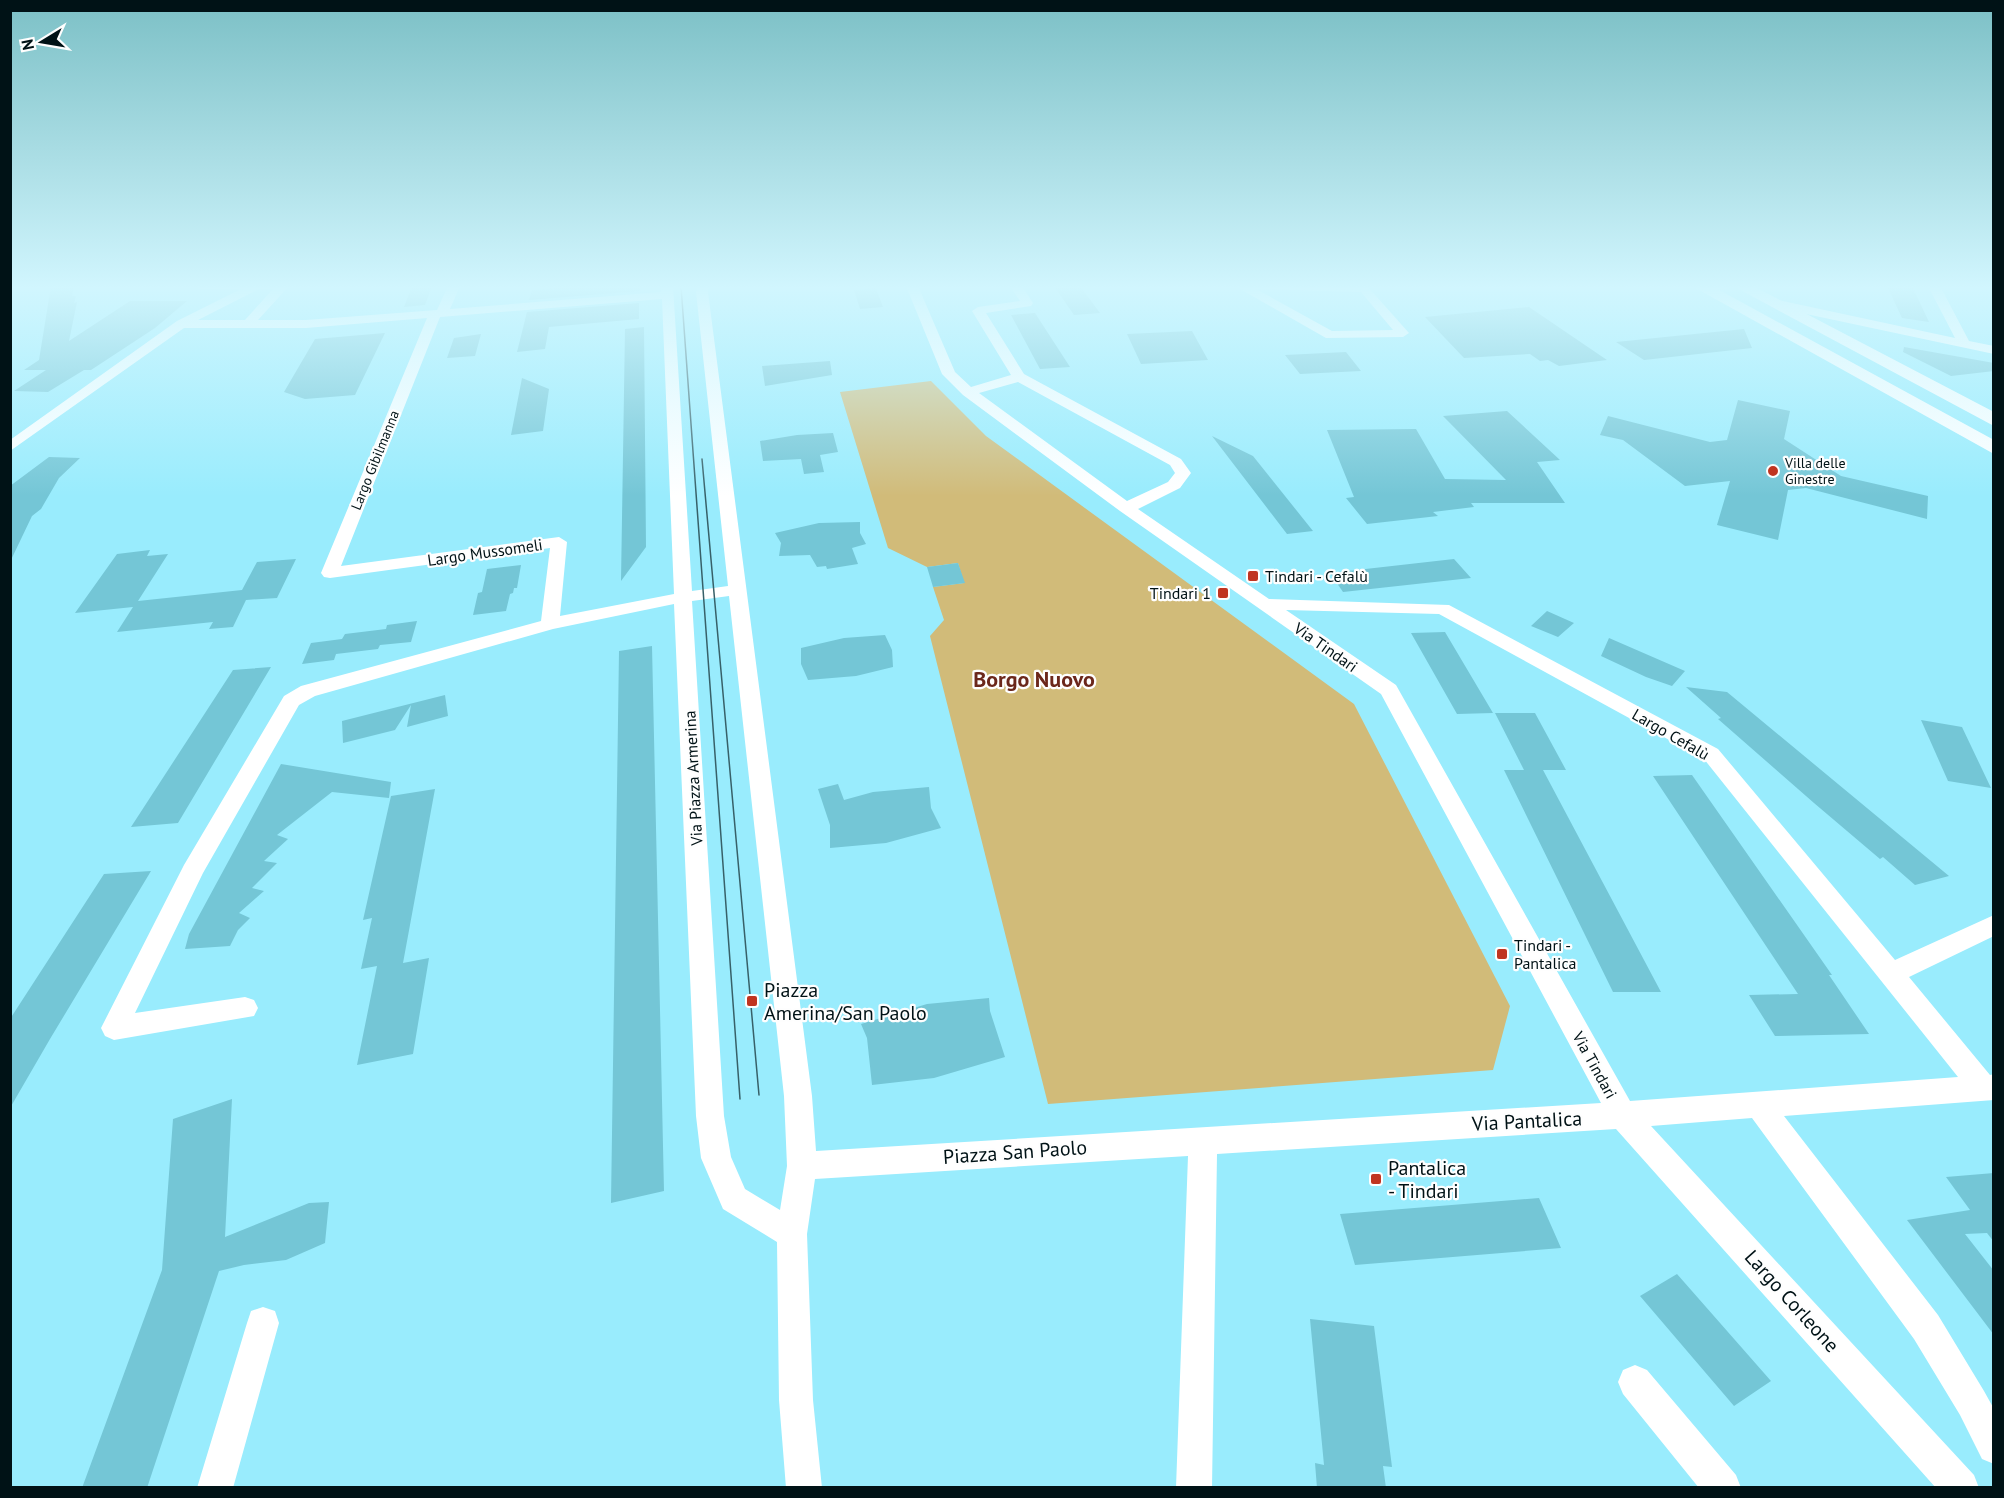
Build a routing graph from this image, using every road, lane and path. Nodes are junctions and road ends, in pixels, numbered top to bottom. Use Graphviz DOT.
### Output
graph roads {
  1 [pos="137,356"];
  2 [pos="421,356"];
  3 [pos="671,356"];
  4 [pos="710,356"];
  5 [pos="941,356"];
  6 [pos="1006,356"];
  7 [pos="1827,356"];
  8 [pos="1873,356"];
  9 [pos="1019,376"];
  10 [pos="968,392"];
  11 [pos="1994,420"];
  12 [pos="43,424"];
  13 [pos="10,427"];
  14 [pos="10,447"];
  15 [pos="1994,448"];
  16 [pos="1125,508"];
  17 [pos="330,573"];
  18 [pos="737,590"];
  19 [pos="684,597"];
  20 [pos="1265,604"];
  21 [pos="550,624"];
  22 [pos="1994,925"];
  23 [pos="1890,974"];
  24 [pos="245,1008"];
  25 [pos="1989,1088"];
  26 [pos="1759,1105"];
  27 [pos="1622,1115"];
  28 [pos="1203,1140"];
  29 [pos="802,1166"];
  30 [pos="792,1234"];
  31 [pos="263,1323"];
  32 [pos="1635,1382"];
  33 [pos="1994,1447"];
  34 [pos="215,1488"];
  35 [pos="804,1488"];
  36 [pos="1194,1488"];
  37 [pos="1723,1488"];
  38 [pos="1961,1488"];
  1 -- 12 [label="street"];
  2 -- 17 [label="street, Largo Gibilmanna"];
  3 -- 19 [label="street, Via Piazza Armerina"];
  4 -- 18 [label="street"];
  5 -- 10 [label="street, Via Tindari"];
  6 -- 9 [label="street"];
  7 -- 15 [label="main road"];
  8 -- 11 [label="main road"];
  9 -- 10 [label="street"];
  9 -- 16 [label="street"];
  10 -- 16 [label="street, Via Tindari"];
  12 -- 13 [label="street"];
  12 -- 14 [label="street"];
  16 -- 20 [label="street, Via Tindari"];
  17 -- 21 [label="street, Largo Mussomeli"];
  18 -- 19 [label="street"];
  18 -- 29 [label="street"];
  19 -- 21 [label="street"];
  19 -- 30 [label="street, Via Piazza Armerina"];
  20 -- 23 [label="street, Largo Cefalù"];
  20 -- 27 [label="street, Via Tindari"];
  21 -- 24 [label="street"];
  22 -- 23 [label="street"];
  23 -- 25 [label="street, Largo Cefalù"];
  25 -- 26 [label="street, Via Pantalica"];
  26 -- 27 [label="street, Via Pantalica"];
  26 -- 33 [label="street"];
  27 -- 28 [label="street, Via Pantalica"];
  27 -- 38 [label="street, Largo Corleone"];
  28 -- 29 [label="street, Piazza San Paolo"];
  28 -- 36 [label="street"];
  29 -- 30 [label="street"];
  30 -- 35 [label="street"];
  31 -- 34 [label="street"];
  32 -- 37 [label="street"];
}
